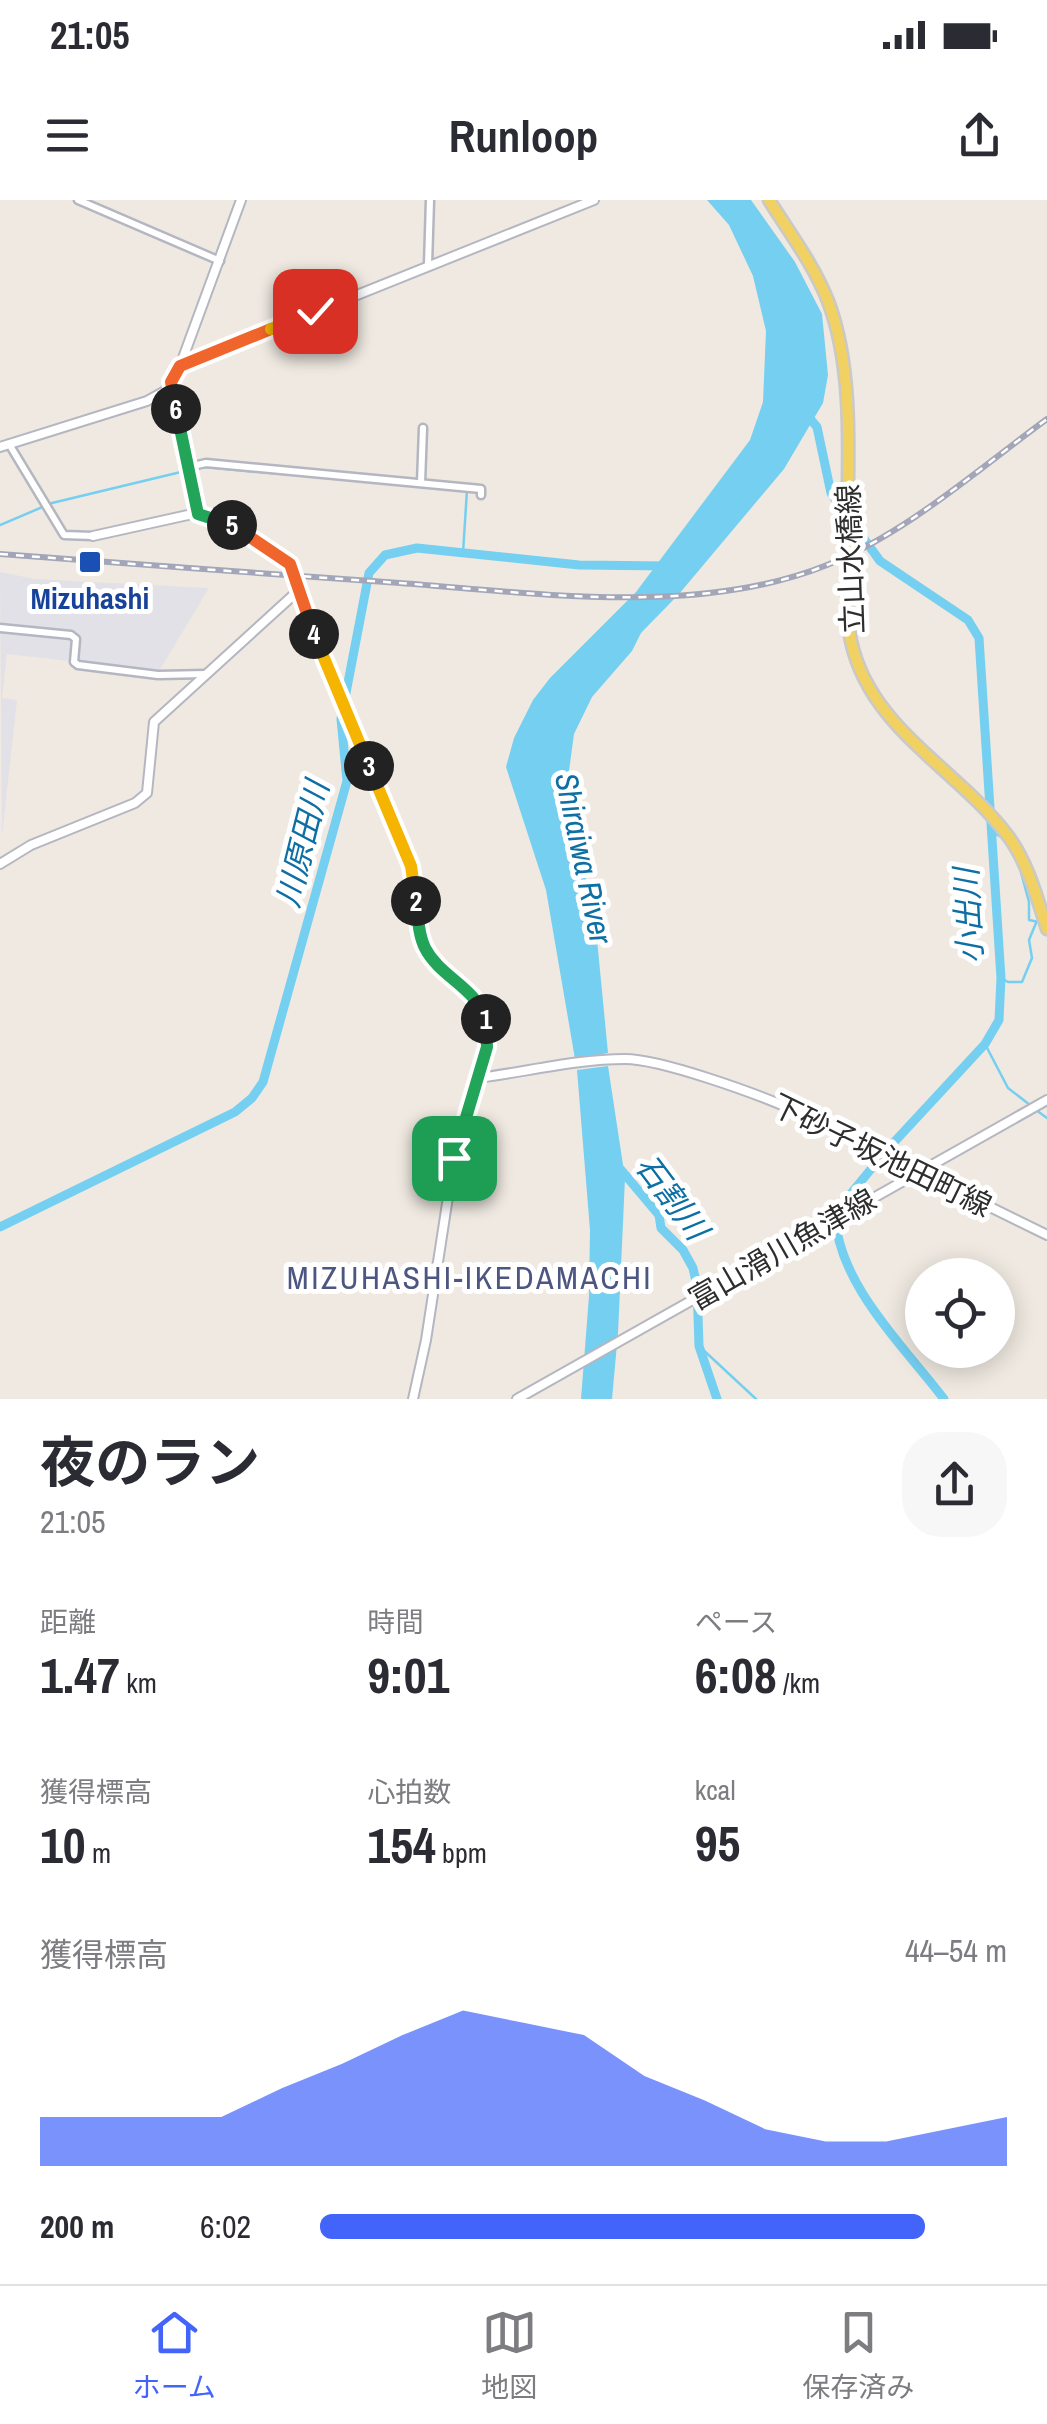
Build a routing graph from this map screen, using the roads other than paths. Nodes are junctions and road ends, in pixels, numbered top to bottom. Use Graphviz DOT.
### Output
graph roads {
  1 [pos="78,200"];
  2 [pos="241,200"];
  3 [pos="430,200"];
  4 [pos="594,200"];
  5 [pos="769,200"];
  6 [pos="221,261"];
  7 [pos="428,265"];
  8 [pos="180,366"];
  9 [pos="171,382"];
  10 [pos="423,428"];
  11 [pos="4,445"];
  12 [pos="188,468"];
  13 [pos="421,483"];
  14 [pos="482,496"];
  15 [pos="198,514"];
  16 [pos="93,536"];
  17 [pos="300,590"];
  18 [pos="0,628"];
  19 [pos="207,674"];
  20 [pos="0,864"];
  21 [pos="1047,929"];
  22 [pos="478,1078"];
  23 [pos="1047,1100"];
  24 [pos="919,1172"];
  25 [pos="1047,1235"];
  26 [pos="414,1399"];
  27 [pos="517,1399"];
  1 -- 6 [label="street"];
  2 -- 6 [label="main road"];
  3 -- 7 [label="street"];
  4 -- 7 [label="main road"];
  5 -- 21 [label="main road, 立山水橋線, bridge"];
  6 -- 8 [label="main road"];
  7 -- 8 [label="main road"];
  8 -- 9 [label="main road"];
  9 -- 11 [label="main road"];
  9 -- 12 [label="main road"];
  10 -- 13 [label="street"];
  11 -- 16 [label="street"];
  12 -- 13 [label="street"];
  12 -- 15 [label="main road"];
  13 -- 14 [label="street"];
  15 -- 16 [label="main road"];
  15 -- 17 [label="main road"];
  17 -- 19 [label="main road"];
  17 -- 22 [label="main road"];
  18 -- 19 [label="street"];
  19 -- 20 [label="main road"];
  22 -- 24 [label="main road, 下砂子坂池田町線"];
  22 -- 26 [label="main road"];
  23 -- 24 [label="main road, 富山滑川魚津線"];
  24 -- 25 [label="main road, 下砂子坂池田町線"];
  24 -- 27 [label="main road, 富山滑川魚津線"];
}
